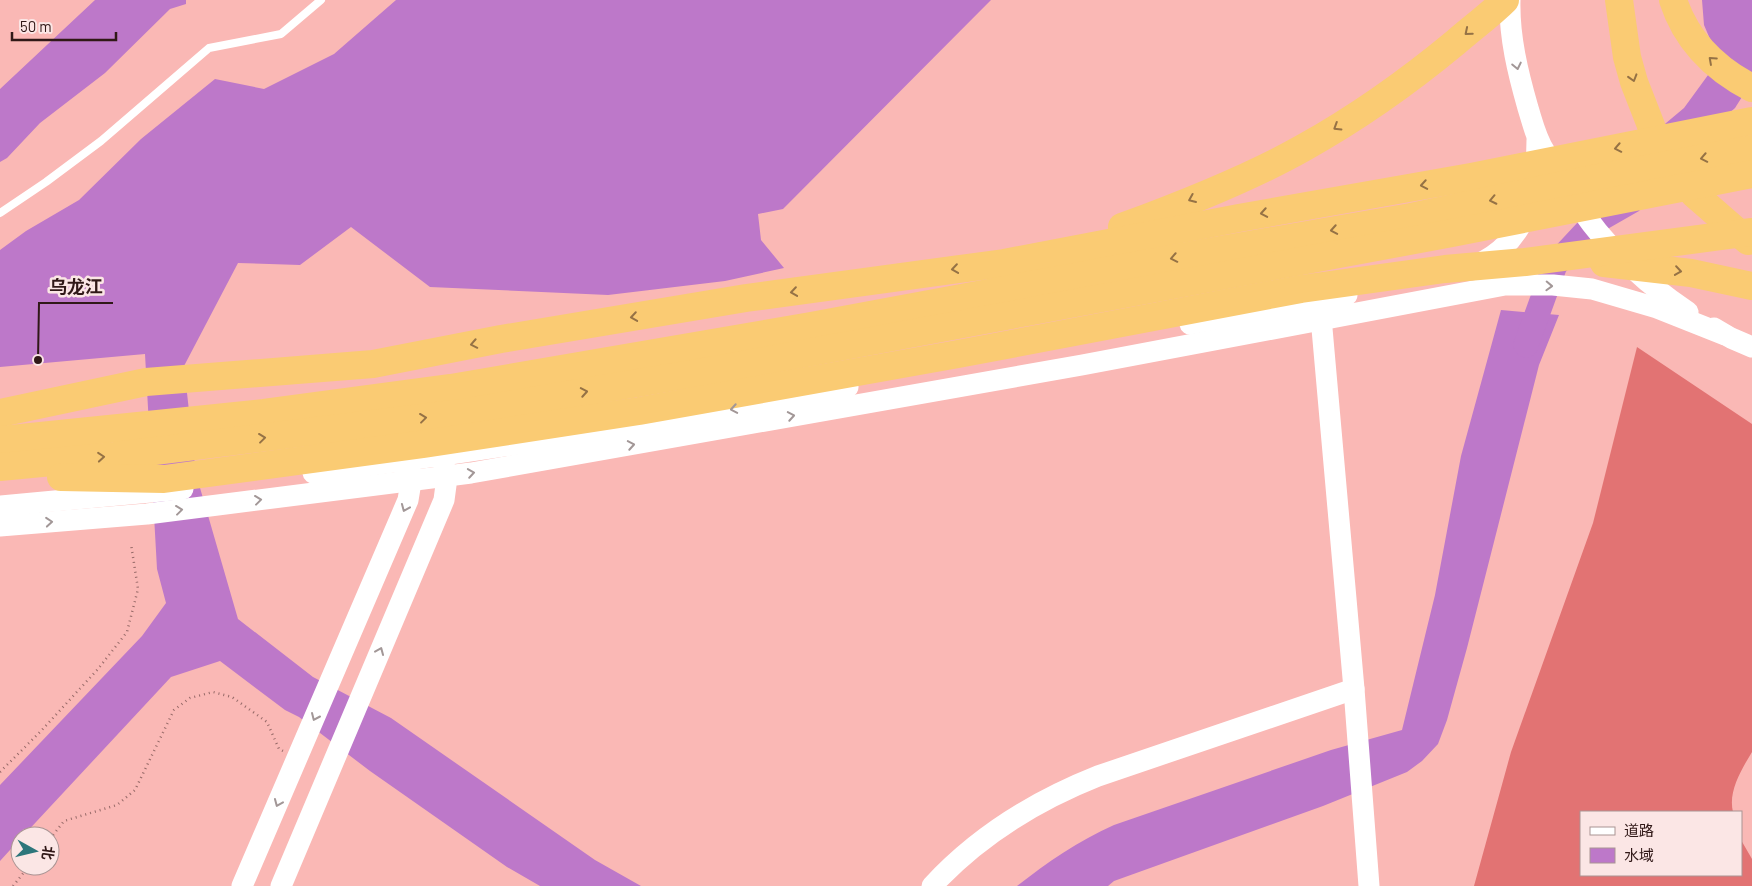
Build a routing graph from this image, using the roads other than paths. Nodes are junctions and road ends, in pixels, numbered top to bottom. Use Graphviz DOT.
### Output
graph roads {
  1 [pos="321,0"];
  2 [pos="1505,0"];
  3 [pos="1510,0"];
  4 [pos="1619,0"];
  5 [pos="1673,0"];
  6 [pos="1752,88"];
  7 [pos="1752,121"];
  8 [pos="1537,140"];
  9 [pos="1752,149"];
  10 [pos="1752,174"];
  11 [pos="1580,207"];
  12 [pos="0,213"];
  13 [pos="1752,232"];
  14 [pos="1752,244"];
  15 [pos="1525,262"];
  16 [pos="1004,263"];
  17 [pos="1752,286"];
  18 [pos="1321,310"];
  19 [pos="1728,337"];
  20 [pos="1752,347"];
  21 [pos="1752,354"];
  22 [pos="0,413"];
  23 [pos="0,440"];
  24 [pos="445,466"];
  25 [pos="0,467"];
  26 [pos="408,471"];
  27 [pos="0,483"];
  28 [pos="146,504"];
  29 [pos="0,506"];
  30 [pos="0,526"];
  31 [pos="1354,689"];
  32 [pos="242,886"];
  33 [pos="281,886"];
  34 [pos="932,886"];
  35 [pos="1369,886"];
  1 -- 12 [label="lane"];
  2 -- 16 [label="highway, one-way"];
  3 -- 8 [label="main road, one-way"];
  4 -- 14 [label="highway, one-way"];
  6 -- 5 [label="highway, one-way"];
  7 -- 16 [label="highway, one-way"];
  8 -- 11 [label="main road"];
  8 -- 18 [label="main road"];
  9 -- 23 [label="highway, one-way"];
  10 -- 11 [label="highway"];
  11 -- 19 [label="main road"];
  25 -- 11 [label="highway, one-way"];
  13 -- 15 [label="highway"];
  15 -- 17 [label="highway, one-way"];
  15 -- 27 [label="highway"];
  16 -- 22 [label="highway, one-way"];
  18 -- 19 [label="main road, one-way"];
  18 -- 24 [label="main road"];
  18 -- 31 [label="main road"];
  19 -- 20 [label="main road"];
  19 -- 21 [label="main road"];
  24 -- 26 [label="main road"];
  33 -- 24 [label="main road, one-way"];
  26 -- 28 [label="main road"];
  26 -- 32 [label="main road, one-way"];
  28 -- 29 [label="main road"];
  30 -- 28 [label="main road, one-way"];
  31 -- 34 [label="main road"];
  31 -- 35 [label="main road"];
}
